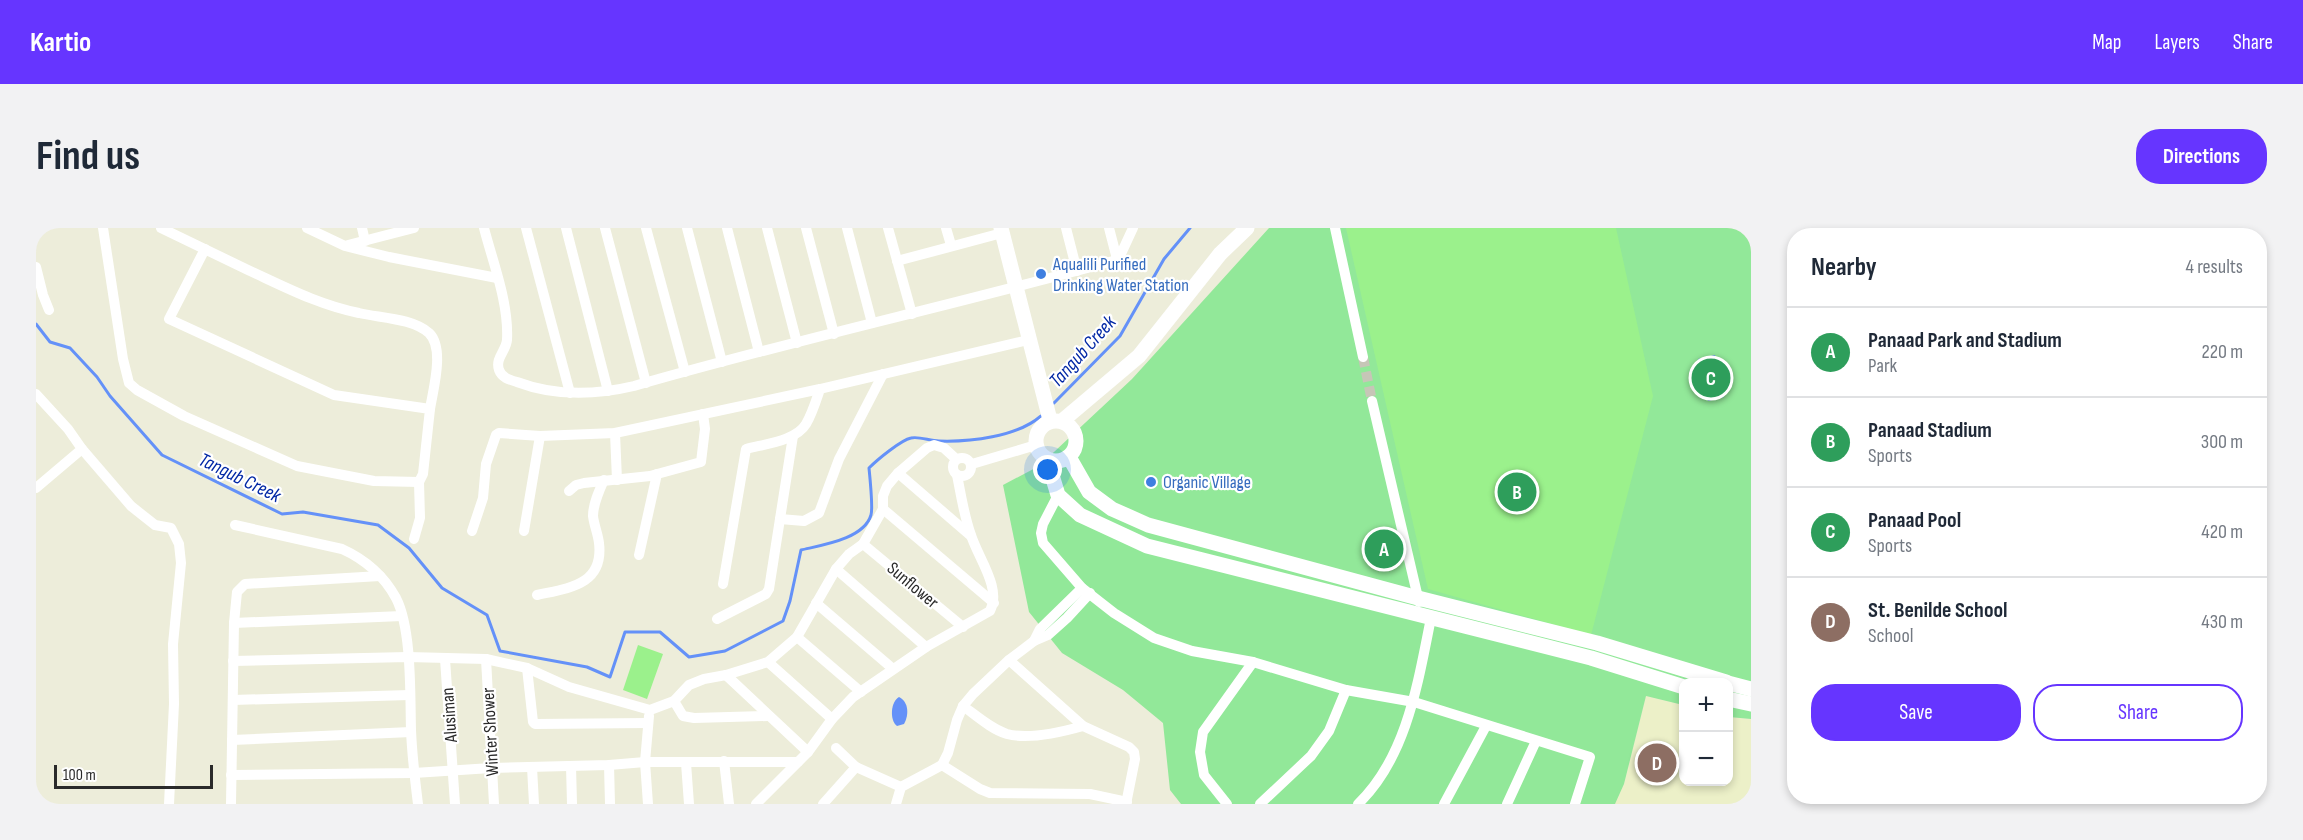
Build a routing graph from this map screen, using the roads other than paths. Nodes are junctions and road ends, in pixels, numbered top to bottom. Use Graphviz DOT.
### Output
graph roads {
  1 [pos="103,228"];
  2 [pos="161,228"];
  3 [pos="307,228"];
  4 [pos="362,228"];
  5 [pos="484,228"];
  6 [pos="526,228"];
  7 [pos="566,228"];
  8 [pos="605,228"];
  9 [pos="646,228"];
  10 [pos="687,228"];
  11 [pos="727,228"];
  12 [pos="767,228"];
  13 [pos="806,228"];
  14 [pos="847,228"];
  15 [pos="888,228"];
  16 [pos="946,228"];
  17 [pos="1066,228"];
  18 [pos="1109,228"];
  19 [pos="1133,228"];
  20 [pos="1247,228"];
  21 [pos="1335,228"];
  22 [pos="407,229"];
  23 [pos="1002,230"];
  24 [pos="321,232"];
  25 [pos="365,241"];
  26 [pos="951,245"];
  27 [pos="345,246"];
  28 [pos="205,249"];
  29 [pos="1118,259"];
  30 [pos="897,261"];
  31 [pos="36,267"];
  32 [pos="1077,271"];
  33 [pos="497,278"];
  34 [pos="1017,288"];
  35 [pos="49,310"];
  36 [pos="912,314"];
  37 [pos="872,323"];
  38 [pos="834,334"];
  39 [pos="1028,340"];
  40 [pos="797,343"];
  41 [pos="759,352"];
  42 [pos="1363,357"];
  43 [pos="722,362"];
  44 [pos="685,372"];
  45 [pos="883,374"];
  46 [pos="646,382"];
  47 [pos="820,389"];
  48 [pos="608,391"];
  49 [pos="570,393"];
  50 [pos="36,394"];
  51 [pos="1372,401"];
  52 [pos="430,409"];
  53 [pos="703,414"];
  54 [pos="1056,421"];
  55 [pos="615,433"];
  56 [pos="540,436"];
  57 [pos="793,436"];
  58 [pos="1036,445"];
  59 [pos="82,449"];
  60 [pos="1069,457"];
  61 [pos="956,459"];
  62 [pos="1047,459"];
  63 [pos="972,464"];
  64 [pos="898,473"];
  65 [pos="657,474"];
  66 [pos="957,475"];
  67 [pos="604,480"];
  68 [pos="617,480"];
  69 [pos="419,482"];
  70 [pos="36,488"];
  71 [pos="570,492"];
  72 [pos="1058,495"];
  73 [pos="883,509"];
  74 [pos="780,519"];
  75 [pos="235,525"];
  76 [pos="472,531"];
  77 [pos="524,531"];
  78 [pos="971,536"];
  79 [pos="414,539"];
  80 [pos="863,544"];
  81 [pos="639,555"];
  82 [pos="836,569"];
  83 [pos="380,576"];
  84 [pos="723,584"];
  85 [pos="1086,590"];
  86 [pos="537,596"];
  87 [pos="1418,598"];
  88 [pos="816,603"];
  89 [pos="994,603"];
  90 [pos="402,616"];
  91 [pos="1426,617"];
  92 [pos="717,619"];
  93 [pos="234,623"];
  94 [pos="963,627"];
  95 [pos="797,637"];
  96 [pos="926,647"];
  97 [pos="408,657"];
  98 [pos="445,659"];
  99 [pos="486,659"];
  100 [pos="1009,660"];
  101 [pos="234,661"];
  102 [pos="768,662"];
  103 [pos="1253,662"];
  104 [pos="526,668"];
  105 [pos="892,668"];
  106 [pos="726,675"];
  107 [pos="1711,678"];
  108 [pos="1733,684"];
  109 [pos="1679,686"];
  110 [pos="1751,689"];
  111 [pos="1346,690"];
  112 [pos="861,692"];
  113 [pos="411,695"];
  114 [pos="233,700"];
  115 [pos="1733,700"];
  116 [pos="674,701"];
  117 [pos="1414,702"];
  118 [pos="1751,704"];
  119 [pos="963,706"];
  120 [pos="650,710"];
  121 [pos="768,716"];
  122 [pos="832,719"];
  123 [pos="648,723"];
  124 [pos="1083,726"];
  125 [pos="1486,726"];
  126 [pos="411,732"];
  127 [pos="232,740"];
  128 [pos="1536,741"];
  129 [pos="836,748"];
  130 [pos="808,752"];
  131 [pos="724,761"];
  132 [pos="645,762"];
  133 [pos="798,762"];
  134 [pos="686,763"];
  135 [pos="609,765"];
  136 [pos="942,765"];
  137 [pos="571,766"];
  138 [pos="532,767"];
  139 [pos="856,767"];
  140 [pos="491,768"];
  141 [pos="453,772"];
  142 [pos="414,773"];
  143 [pos="231,775"];
  144 [pos="901,787"];
  145 [pos="899,803"];
  146 [pos="1127,803"];
  147 [pos="169,804"];
  148 [pos="231,804"];
  149 [pos="418,804"];
  150 [pos="455,804"];
  151 [pos="494,804"];
  152 [pos="534,804"];
  153 [pos="572,804"];
  154 [pos="610,804"];
  155 [pos="648,804"];
  156 [pos="689,804"];
  157 [pos="729,804"];
  158 [pos="756,804"];
  159 [pos="823,804"];
  160 [pos="1227,804"];
  161 [pos="1260,804"];
  162 [pos="1358,804"];
  163 [pos="1444,804"];
  164 [pos="1507,804"];
  165 [pos="1575,804"];
  1 -- 69 [label="street"];
  2 -- 28 [label="street"];
  3 -- 24 [label="street"];
  4 -- 25 [label="street"];
  5 -- 33 [label="street"];
  6 -- 49 [label="street"];
  7 -- 48 [label="street"];
  8 -- 46 [label="street"];
  9 -- 44 [label="street"];
  10 -- 43 [label="street"];
  11 -- 41 [label="street"];
  12 -- 40 [label="street"];
  13 -- 38 [label="street"];
  14 -- 37 [label="street"];
  15 -- 30 [label="street"];
  16 -- 26 [label="street"];
  17 -- 32 [label="street"];
  18 -- 29 [label="street"];
  19 -- 29 [label="street"];
  20 -- 54 [label="street"];
  21 -- 42 [label="street"];
  22 -- 25 [label="street"];
  23 -- 26 [label="street"];
  23 -- 34 [label="street"];
  24 -- 27 [label="street"];
  25 -- 27 [label="street"];
  26 -- 30 [label="street"];
  27 -- 33 [label="street"];
  28 -- 52 [label="street"];
  28 -- 52 [label="street"];
  29 -- 32 [label="street"];
  30 -- 36 [label="street"];
  31 -- 35 [label="street"];
  32 -- 34 [label="street"];
  33 -- 49 [label="street"];
  34 -- 36 [label="street"];
  34 -- 39 [label="street"];
  36 -- 37 [label="street"];
  37 -- 38 [label="street"];
  38 -- 40 [label="street"];
  39 -- 45 [label="street"];
  39 -- 54 [label="street"];
  40 -- 41 [label="street"];
  41 -- 43 [label="street"];
  43 -- 44 [label="street"];
  44 -- 46 [label="street"];
  45 -- 47 [label="street"];
  45 -- 74 [label="street"];
  46 -- 48 [label="street"];
  47 -- 53 [label="street"];
  47 -- 57 [label="street"];
  48 -- 49 [label="street"];
  50 -- 59 [label="street"];
  51 -- 87 [label="street"];
  52 -- 69 [label="street"];
  53 -- 55 [label="street"];
  53 -- 65 [label="street"];
  54 -- 58 [label="street"];
  54 -- 60 [label="street"];
  55 -- 56 [label="street"];
  55 -- 68 [label="street"];
  56 -- 76 [label="street"];
  56 -- 77 [label="street"];
  57 -- 74 [label="street"];
  57 -- 84 [label="street"];
  58 -- 62 [label="street"];
  58 -- 63 [label="street"];
  59 -- 70 [label="street"];
  59 -- 147 [label="street"];
  60 -- 62 [label="street"];
  60 -- 87 [label="street"];
  61 -- 63 [label="street"];
  61 -- 64 [label="street"];
  61 -- 66 [label="street"];
  62 -- 72 [label="street"];
  63 -- 66 [label="street"];
  64 -- 73 [label="street"];
  64 -- 78 [label="street"];
  65 -- 68 [label="street"];
  65 -- 81 [label="street"];
  66 -- 78 [label="street"];
  67 -- 68 [label="street"];
  67 -- 71 [label="street"];
  67 -- 86 [label="street"];
  69 -- 79 [label="street"];
  72 -- 85 [label="street"];
  72 -- 91 [label="street"];
  73 -- 80 [label="street"];
  73 -- 89 [label="street"];
  74 -- 92 [label="street"];
  75 -- 83 [label="street"];
  78 -- 89 [label="street"];
  80 -- 82 [label="street"];
  80 -- 94 [label="street, Sunflower"];
  82 -- 88 [label="street"];
  82 -- 96 [label="street"];
  83 -- 90 [label="street"];
  83 -- 93 [label="street"];
  85 -- 100 [label="street"];
  85 -- 103 [label="street"];
  87 -- 91 [label="street"];
  87 -- 107 [label="street"];
  88 -- 95 [label="street"];
  88 -- 105 [label="street"];
  89 -- 94 [label="street"];
  90 -- 93 [label="street"];
  90 -- 97 [label="street"];
  91 -- 109 [label="street"];
  91 -- 117 [label="street"];
  93 -- 101 [label="street"];
  94 -- 96 [label="street"];
  95 -- 102 [label="street"];
  95 -- 112 [label="street"];
  96 -- 105 [label="street"];
  97 -- 98 [label="street"];
  97 -- 101 [label="street"];
  97 -- 113 [label="street"];
  98 -- 99 [label="street"];
  98 -- 141 [label="street, Alusiman"];
  99 -- 104 [label="street"];
  99 -- 140 [label="street, Winter Shower"];
  100 -- 119 [label="street"];
  100 -- 124 [label="street"];
  101 -- 114 [label="street"];
  102 -- 106 [label="street"];
  102 -- 122 [label="street"];
  103 -- 111 [label="street"];
  103 -- 160 [label="street"];
  104 -- 120 [label="street"];
  104 -- 123 [label="street"];
  105 -- 112 [label="street"];
  106 -- 116 [label="street"];
  106 -- 121 [label="street"];
  108 -- 110 [label="street"];
  111 -- 117 [label="street"];
  111 -- 161 [label="street"];
  112 -- 122 [label="street"];
  113 -- 114 [label="street"];
  113 -- 126 [label="street"];
  114 -- 127 [label="street"];
  115 -- 118 [label="street"];
  116 -- 120 [label="street"];
  116 -- 121 [label="street"];
  117 -- 125 [label="street"];
  117 -- 162 [label="street"];
  119 -- 124 [label="street"];
  119 -- 136 [label="street"];
  120 -- 123 [label="street"];
  121 -- 130 [label="street"];
  122 -- 130 [label="street"];
  123 -- 132 [label="street"];
  124 -- 146 [label="street"];
  125 -- 128 [label="street"];
  125 -- 163 [label="street"];
  126 -- 127 [label="street"];
  126 -- 142 [label="street"];
  127 -- 143 [label="street"];
  128 -- 164 [label="street"];
  128 -- 165 [label="street"];
  129 -- 139 [label="street"];
  130 -- 133 [label="street"];
  131 -- 133 [label="street"];
  131 -- 134 [label="street"];
  131 -- 157 [label="street"];
  132 -- 134 [label="street"];
  132 -- 135 [label="street"];
  132 -- 155 [label="street"];
  133 -- 158 [label="street"];
  134 -- 156 [label="street"];
  135 -- 137 [label="street"];
  135 -- 154 [label="street"];
  136 -- 144 [label="street"];
  136 -- 146 [label="street"];
  137 -- 138 [label="street"];
  137 -- 153 [label="street"];
  138 -- 140 [label="street"];
  138 -- 152 [label="street"];
  139 -- 144 [label="street"];
  139 -- 159 [label="street"];
  140 -- 141 [label="street"];
  140 -- 151 [label="street, Winter Shower"];
  141 -- 142 [label="street"];
  141 -- 150 [label="street, Alusiman"];
  142 -- 143 [label="street"];
  142 -- 149 [label="street"];
  143 -- 148 [label="street"];
  144 -- 145 [label="street"];
}
